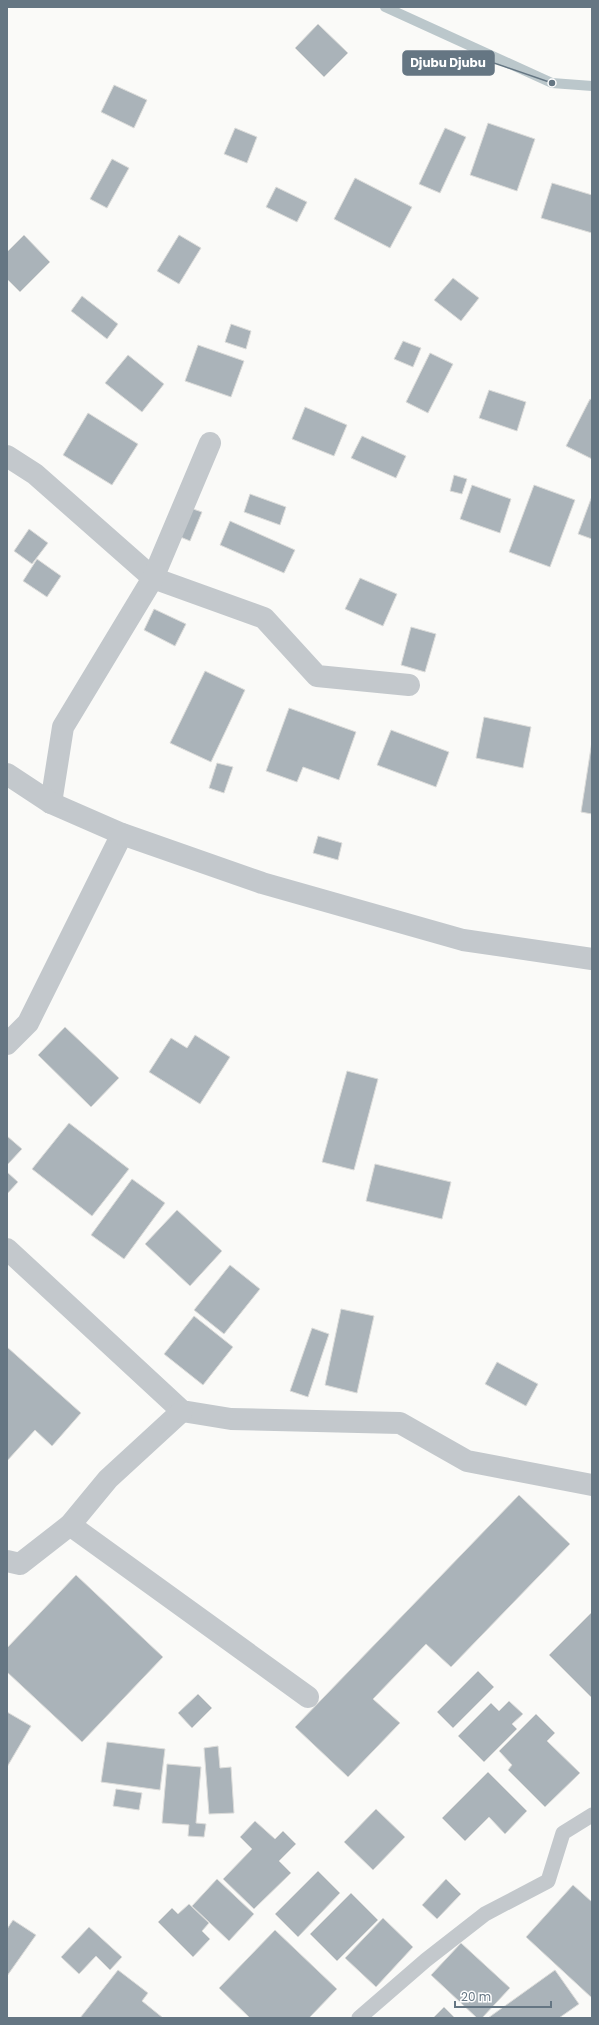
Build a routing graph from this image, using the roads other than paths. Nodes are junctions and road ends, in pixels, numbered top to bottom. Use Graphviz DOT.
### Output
graph roads {
  1 [pos="210,443"];
  2 [pos="7,456"];
  3 [pos="153,578"];
  4 [pos="409,685"];
  5 [pos="7,774"];
  6 [pos="51,803"];
  7 [pos="122,834"];
  8 [pos="592,959"];
  9 [pos="7,1044"];
  10 [pos="7,1250"];
  11 [pos="182,1410"];
  12 [pos="592,1485"];
  13 [pos="70,1525"];
  14 [pos="7,1561"];
  15 [pos="308,1697"];
  16 [pos="592,1815"];
  17 [pos="359,2018"];
  1 -- 3 [label="street"];
  2 -- 3 [label="street"];
  3 -- 4 [label="street"];
  3 -- 6 [label="street"];
  5 -- 6 [label="street"];
  6 -- 7 [label="street"];
  7 -- 8 [label="street"];
  7 -- 9 [label="street"];
  10 -- 11 [label="street"];
  11 -- 12 [label="street"];
  11 -- 13 [label="street"];
  13 -- 14 [label="street"];
  13 -- 15 [label="street"];
  16 -- 17 [label="lane"];
}
